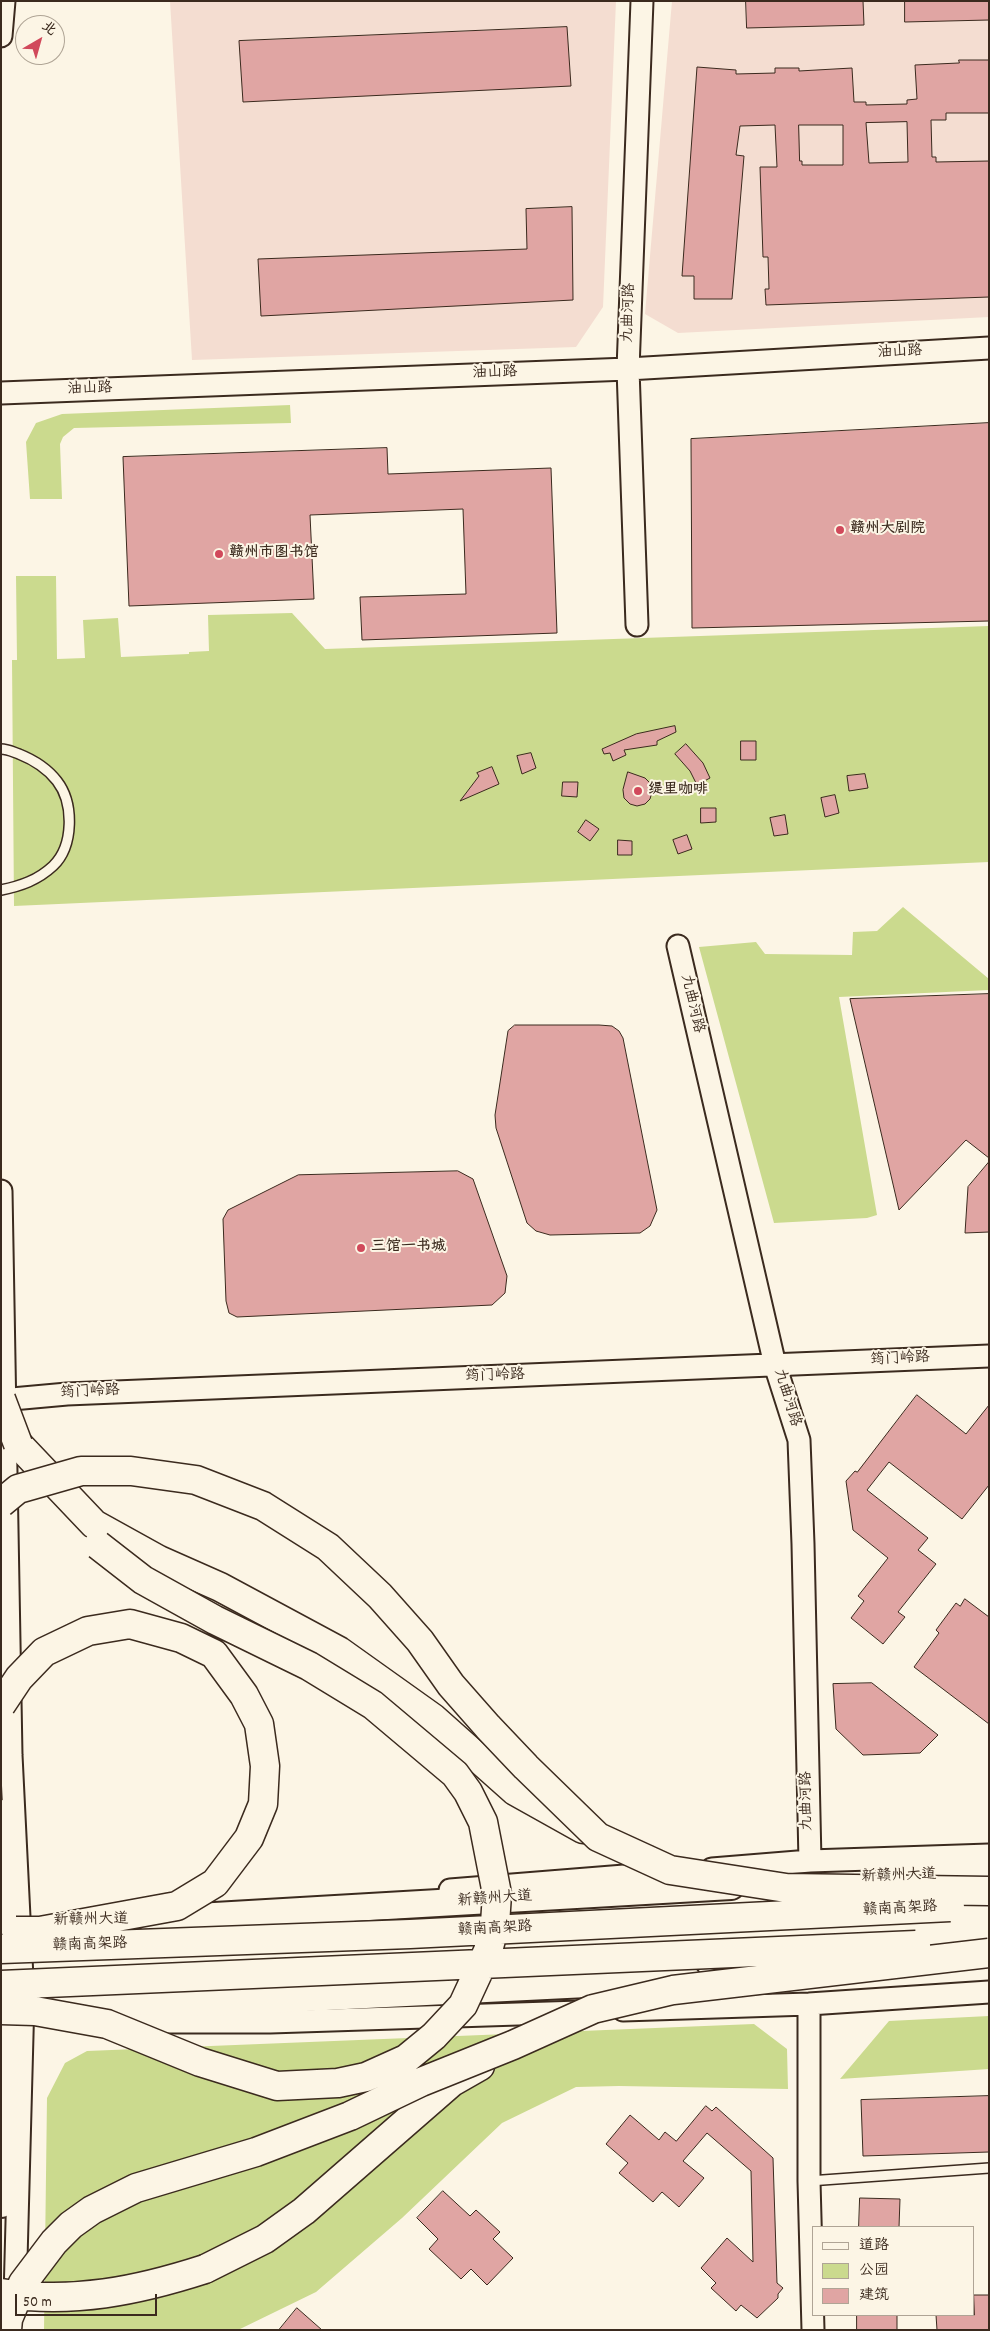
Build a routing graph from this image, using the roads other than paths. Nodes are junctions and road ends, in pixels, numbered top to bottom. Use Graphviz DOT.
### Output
graph roads {
  1 [pos="4,1"];
  2 [pos="642,1"];
  3 [pos="1,36"];
  4 [pos="989,348"];
  5 [pos="628,369"];
  6 [pos="1,393"];
  7 [pos="637,625"];
  8 [pos="1,749"];
  9 [pos="1,890"];
  10 [pos="678,946"];
  11 [pos="1,1191"];
  12 [pos="989,1356"];
  13 [pos="775,1365"];
  14 [pos="3,1399"];
  15 [pos="18,1444"];
  16 [pos="1,1503"];
  17 [pos="1,1704"];
  18 [pos="1,1813"];
  19 [pos="598,1836"];
  20 [pos="989,1855"];
  21 [pos="810,1861"];
  22 [pos="989,1874"];
  23 [pos="989,1891"];
  24 [pos="989,1905"];
  25 [pos="6,1930"];
  26 [pos="989,1942"];
  27 [pos="989,1954"];
  28 [pos="989,1964"];
  29 [pos="989,1992"];
  30 [pos="10,2002"];
  31 [pos="809,2004"];
  32 [pos="513,2046"];
  33 [pos="989,2168"];
  34 [pos="809,2181"];
  35 [pos="1,2204"];
  36 [pos="1,2293"];
  37 [pos="812,2293"];
  38 [pos="813,2316"];
  39 [pos="7,2330"];
  40 [pos="14,2330"];
  41 [pos="813,2330"];
  1 -- 3 [label="street"];
  2 -- 5 [label="street, 九曲河路"];
  4 -- 5 [label="street, 油山路"];
  5 -- 6 [label="street, 油山路"];
  5 -- 7 [label="street, 九曲河路"];
  8 -- 9 [label="lane"];
  10 -- 13 [label="street, 九曲河路"];
  11 -- 14 [label="street"];
  12 -- 13 [label="street, 筠门岭路"];
  13 -- 14 [label="street, 筠门岭路"];
  13 -- 21 [label="street, 九曲河路"];
  14 -- 15 [label="highway, bridge"];
  14 -- 25 [label="street"];
  15 -- 19 [label="highway, bridge"];
  15 -- 30 [label="highway, bridge"];
  16 -- 19 [label="highway, bridge"];
  17 -- 25 [label="highway, bridge"];
  18 -- 25 [label="main road"];
  19 -- 23 [label="highway, bridge"];
  20 -- 21 [label="street"];
  21 -- 25 [label="street"];
  22 -- 25 [label="main road, 新赣州大道"];
  24 -- 25 [label="highway, 赣南高架路, bridge"];
  25 -- 30 [label="main road"];
  26 -- 30 [label="highway, bridge"];
  27 -- 32 [label="highway, bridge"];
  28 -- 30 [label="main road"];
  29 -- 31 [label="street"];
  30 -- 31 [label="street"];
  30 -- 35 [label="main road"];
  30 -- 40 [label="street"];
  31 -- 34 [label="street"];
  32 -- 36 [label="highway, bridge"];
  32 -- 39 [label="highway, bridge"];
  33 -- 34 [label="lane"];
  34 -- 37 [label="street"];
  38 -- 41 [label="street"];
}
